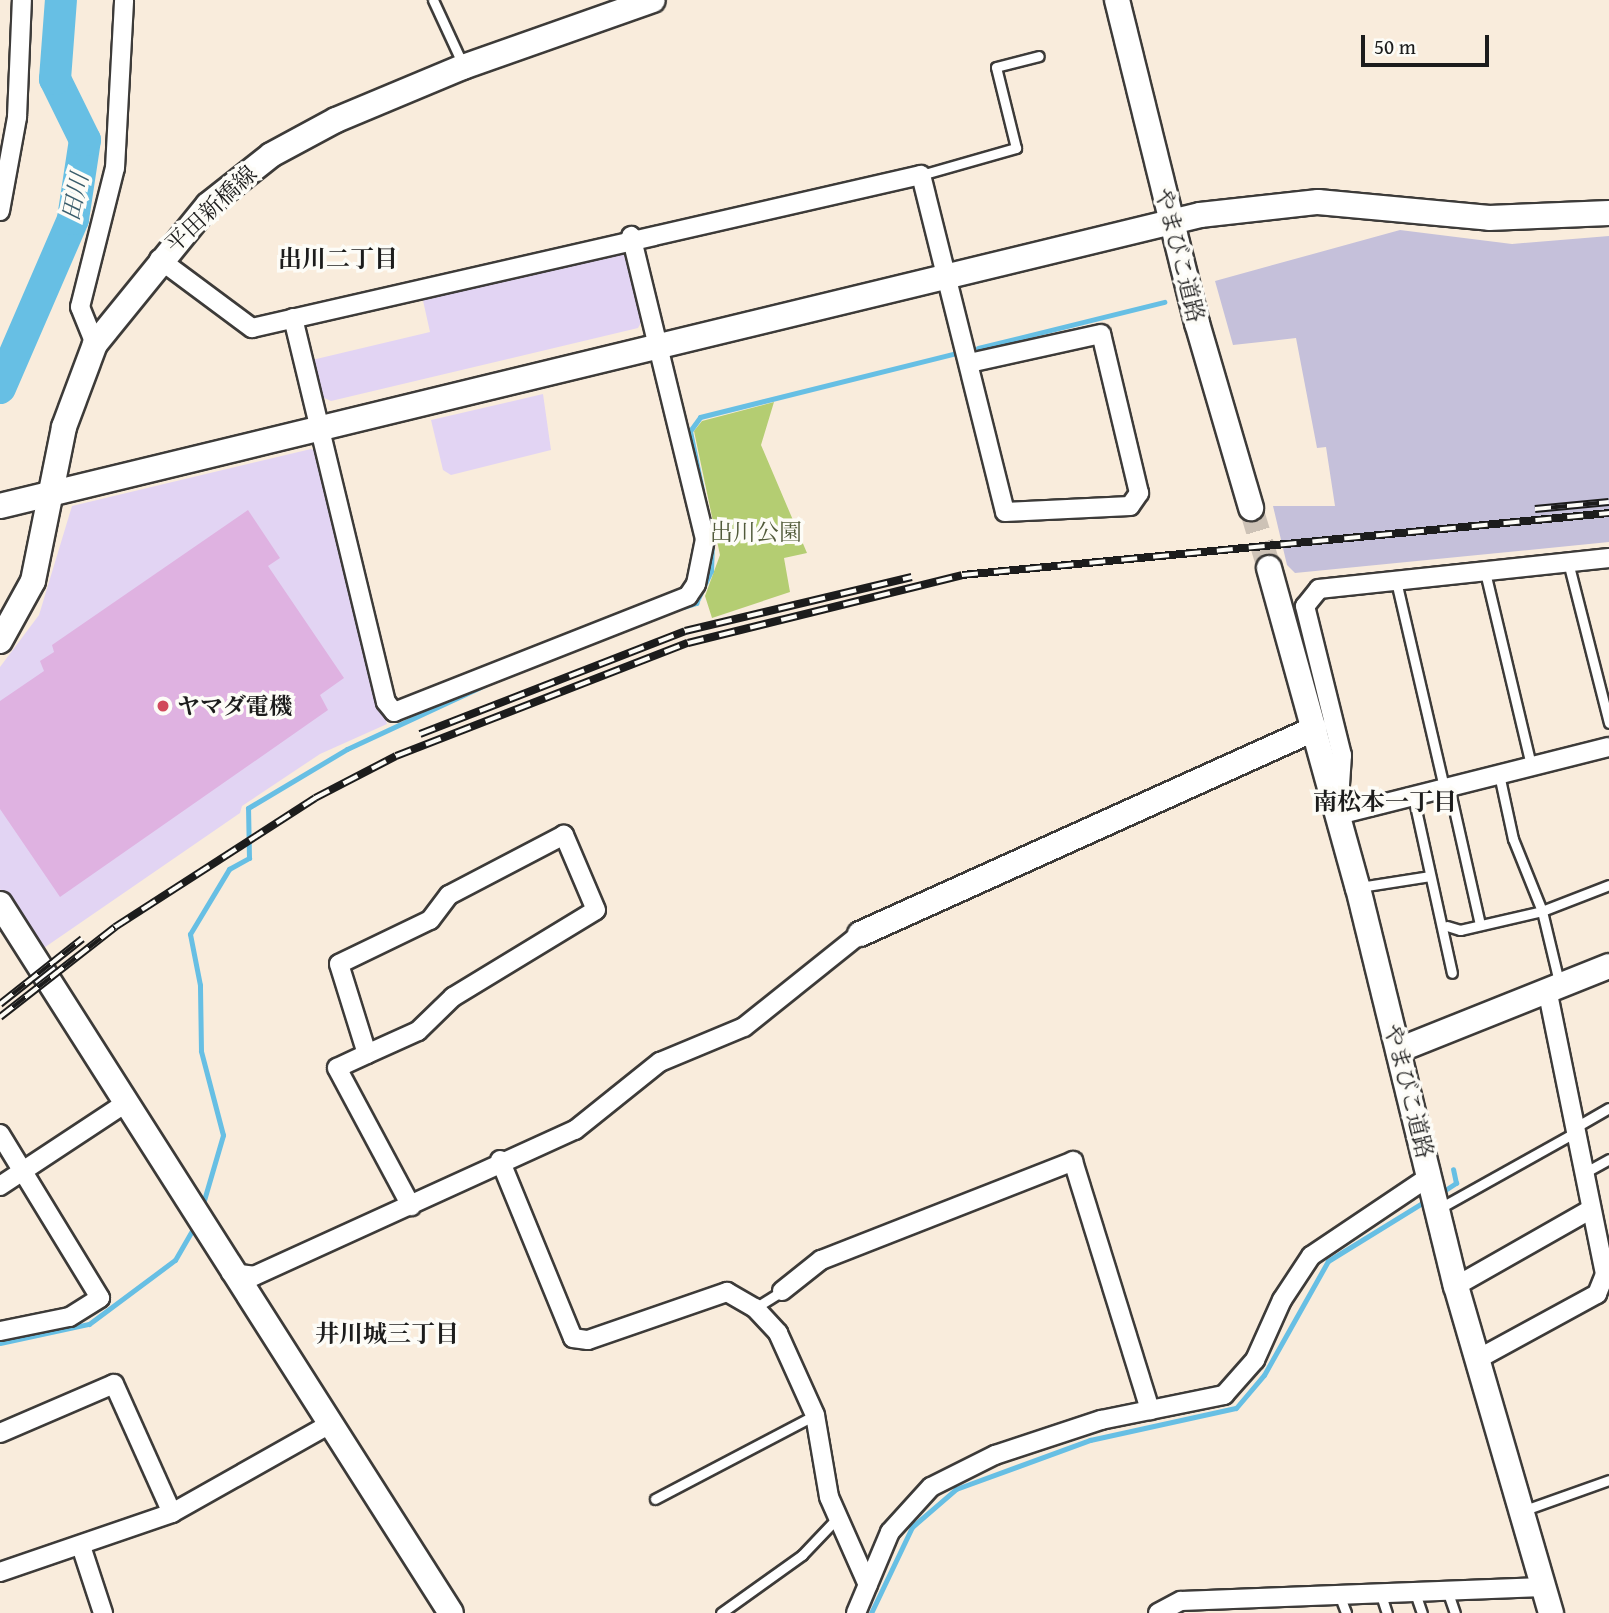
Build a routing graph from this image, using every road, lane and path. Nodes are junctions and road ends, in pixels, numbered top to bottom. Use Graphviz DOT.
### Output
graph roads {
  1 [pos="22,0"];
  2 [pos="124,0"];
  3 [pos="433,0"];
  4 [pos="653,0"];
  5 [pos="1118,0"];
  6 [pos="1039,56"];
  7 [pos="463,66"];
  8 [pos="922,175"];
  9 [pos="0,211"];
  10 [pos="1609,213"];
  11 [pos="1172,222"];
  12 [pos="631,236"];
  13 [pos="159,259"];
  14 [pos="947,276"];
  15 [pos="293,318"];
  16 [pos="95,344"];
  17 [pos="656,345"];
  18 [pos="969,363"];
  19 [pos="319,426"];
  20 [pos="53,491"];
  21 [pos="0,506"];
  22 [pos="1251,508"];
  23 [pos="1609,558"];
  24 [pos="1568,562"];
  25 [pos="1269,568"];
  26 [pos="1485,572"];
  27 [pos="1396,581"];
  28 [pos="0,640"];
  29 [pos="1609,723"];
  30 [pos="1315,729"];
  31 [pos="1609,747"];
  32 [pos="1531,765"];
  33 [pos="1499,774"];
  34 [pos="1446,787"];
  35 [pos="1413,796"];
  36 [pos="1338,815"];
  37 [pos="1430,876"];
  38 [pos="1609,885"];
  39 [pos="1358,888"];
  40 [pos="0,904"];
  41 [pos="1542,911"];
  42 [pos="1480,925"];
  43 [pos="1447,926"];
  44 [pos="860,934"];
  45 [pos="1609,966"];
  46 [pos="1452,972"];
  47 [pos="1554,990"];
  48 [pos="1399,1050"];
  49 [pos="367,1054"];
  50 [pos="123,1105"];
  51 [pos="1609,1108"];
  52 [pos="1575,1130"];
  53 [pos="0,1134"];
  54 [pos="1609,1159"];
  55 [pos="500,1160"];
  56 [pos="21,1168"];
  57 [pos="1583,1174"];
  58 [pos="0,1185"];
  59 [pos="1435,1194"];
  60 [pos="411,1206"];
  61 [pos="1590,1210"];
  62 [pos="1604,1249"];
  63 [pos="231,1273"];
  64 [pos="1456,1286"];
  65 [pos="782,1291"];
  66 [pos="755,1308"];
  67 [pos="0,1331"];
  68 [pos="1476,1360"];
  69 [pos="1150,1410"];
  70 [pos="815,1415"];
  71 [pos="328,1425"];
  72 [pos="0,1433"];
  73 [pos="1609,1480"];
  74 [pos="655,1499"];
  75 [pos="1521,1511"];
  76 [pos="172,1513"];
  77 [pos="838,1517"];
  78 [pos="81,1546"];
  79 [pos="0,1572"];
  80 [pos="867,1585"];
  81 [pos="1543,1587"];
  82 [pos="1415,1593"];
  83 [pos="1448,1593"];
  84 [pos="1381,1595"];
  85 [pos="1343,1605"];
  86 [pos="103,1613"];
  87 [pos="451,1613"];
  88 [pos="721,1613"];
  89 [pos="856,1613"];
  90 [pos="1158,1613"];
  91 [pos="1387,1613"];
  92 [pos="1422,1613"];
  93 [pos="1455,1613"];
  94 [pos="1551,1613"];
  1 -- 9 [label="street"];
  2 -- 16 [label="street"];
  3 -- 7 [label="lane"];
  4 -- 7 [label="street, 平田新橋線"];
  5 -- 11 [label="street, やまびこ道路"];
  6 -- 8 [label="lane"];
  7 -- 13 [label="street, 平田新橋線"];
  8 -- 12 [label="street"];
  8 -- 14 [label="street"];
  10 -- 11 [label="street"];
  11 -- 14 [label="street"];
  11 -- 22 [label="street, やまびこ道路"];
  12 -- 15 [label="street"];
  12 -- 17 [label="street"];
  13 -- 15 [label="street"];
  13 -- 16 [label="street, 平田新橋線"];
  14 -- 17 [label="street"];
  14 -- 18 [label="street"];
  15 -- 19 [label="street"];
  16 -- 20 [label="street, 平田新橋線"];
  17 -- 19 [label="street"];
  17 -- 19 [label="street"];
  18 -- 18 [label="street"];
  19 -- 20 [label="street"];
  20 -- 21 [label="street"];
  20 -- 28 [label="street, 平田新橋線"];
  23 -- 24 [label="street"];
  24 -- 26 [label="street"];
  24 -- 29 [label="lane"];
  25 -- 30 [label="street, やまびこ道路"];
  26 -- 27 [label="street"];
  26 -- 32 [label="lane"];
  27 -- 34 [label="lane"];
  27 -- 36 [label="street"];
  30 -- 36 [label="street, やまびこ道路"];
  30 -- 44 [label="street"];
  31 -- 32 [label="street"];
  32 -- 33 [label="street"];
  33 -- 34 [label="street"];
  33 -- 41 [label="lane"];
  34 -- 35 [label="street"];
  34 -- 42 [label="lane"];
  35 -- 36 [label="street"];
  35 -- 37 [label="lane"];
  36 -- 39 [label="street, やまびこ道路"];
  37 -- 39 [label="lane"];
  37 -- 43 [label="lane"];
  38 -- 41 [label="lane"];
  39 -- 48 [label="street, やまびこ道路"];
  40 -- 50 [label="street"];
  41 -- 42 [label="lane"];
  41 -- 47 [label="lane"];
  42 -- 43 [label="lane"];
  43 -- 46 [label="lane"];
  44 -- 55 [label="street"];
  45 -- 47 [label="street"];
  47 -- 48 [label="street"];
  47 -- 52 [label="street"];
  48 -- 59 [label="street, やまびこ道路"];
  49 -- 49 [label="street"];
  49 -- 60 [label="street"];
  50 -- 56 [label="street"];
  50 -- 63 [label="street"];
  51 -- 52 [label="lane"];
  52 -- 57 [label="street"];
  52 -- 59 [label="lane"];
  53 -- 56 [label="street"];
  54 -- 57 [label="lane"];
  55 -- 60 [label="street"];
  55 -- 66 [label="street"];
  56 -- 58 [label="street"];
  56 -- 67 [label="street"];
  57 -- 61 [label="street"];
  59 -- 64 [label="street, やまびこ道路"];
  59 -- 69 [label="street"];
  60 -- 63 [label="street"];
  61 -- 62 [label="street"];
  61 -- 64 [label="street"];
  62 -- 68 [label="street"];
  63 -- 71 [label="street"];
  64 -- 68 [label="street, やまびこ道路"];
  65 -- 66 [label="lane"];
  65 -- 69 [label="street"];
  66 -- 70 [label="street"];
  68 -- 75 [label="street, やまびこ道路"];
  69 -- 80 [label="street"];
  70 -- 74 [label="lane"];
  70 -- 77 [label="street"];
  71 -- 76 [label="street"];
  71 -- 87 [label="street"];
  72 -- 76 [label="street"];
  73 -- 75 [label="lane"];
  75 -- 81 [label="street, やまびこ道路"];
  76 -- 78 [label="street"];
  77 -- 80 [label="street"];
  77 -- 88 [label="lane"];
  78 -- 79 [label="street"];
  78 -- 86 [label="street"];
  80 -- 89 [label="street"];
  81 -- 83 [label="street"];
  81 -- 94 [label="street, やまびこ道路"];
  82 -- 83 [label="street"];
  82 -- 84 [label="street"];
  82 -- 92 [label="lane"];
  83 -- 93 [label="lane"];
  84 -- 85 [label="street"];
  84 -- 91 [label="lane"];
  85 -- 90 [label="street"];
}
